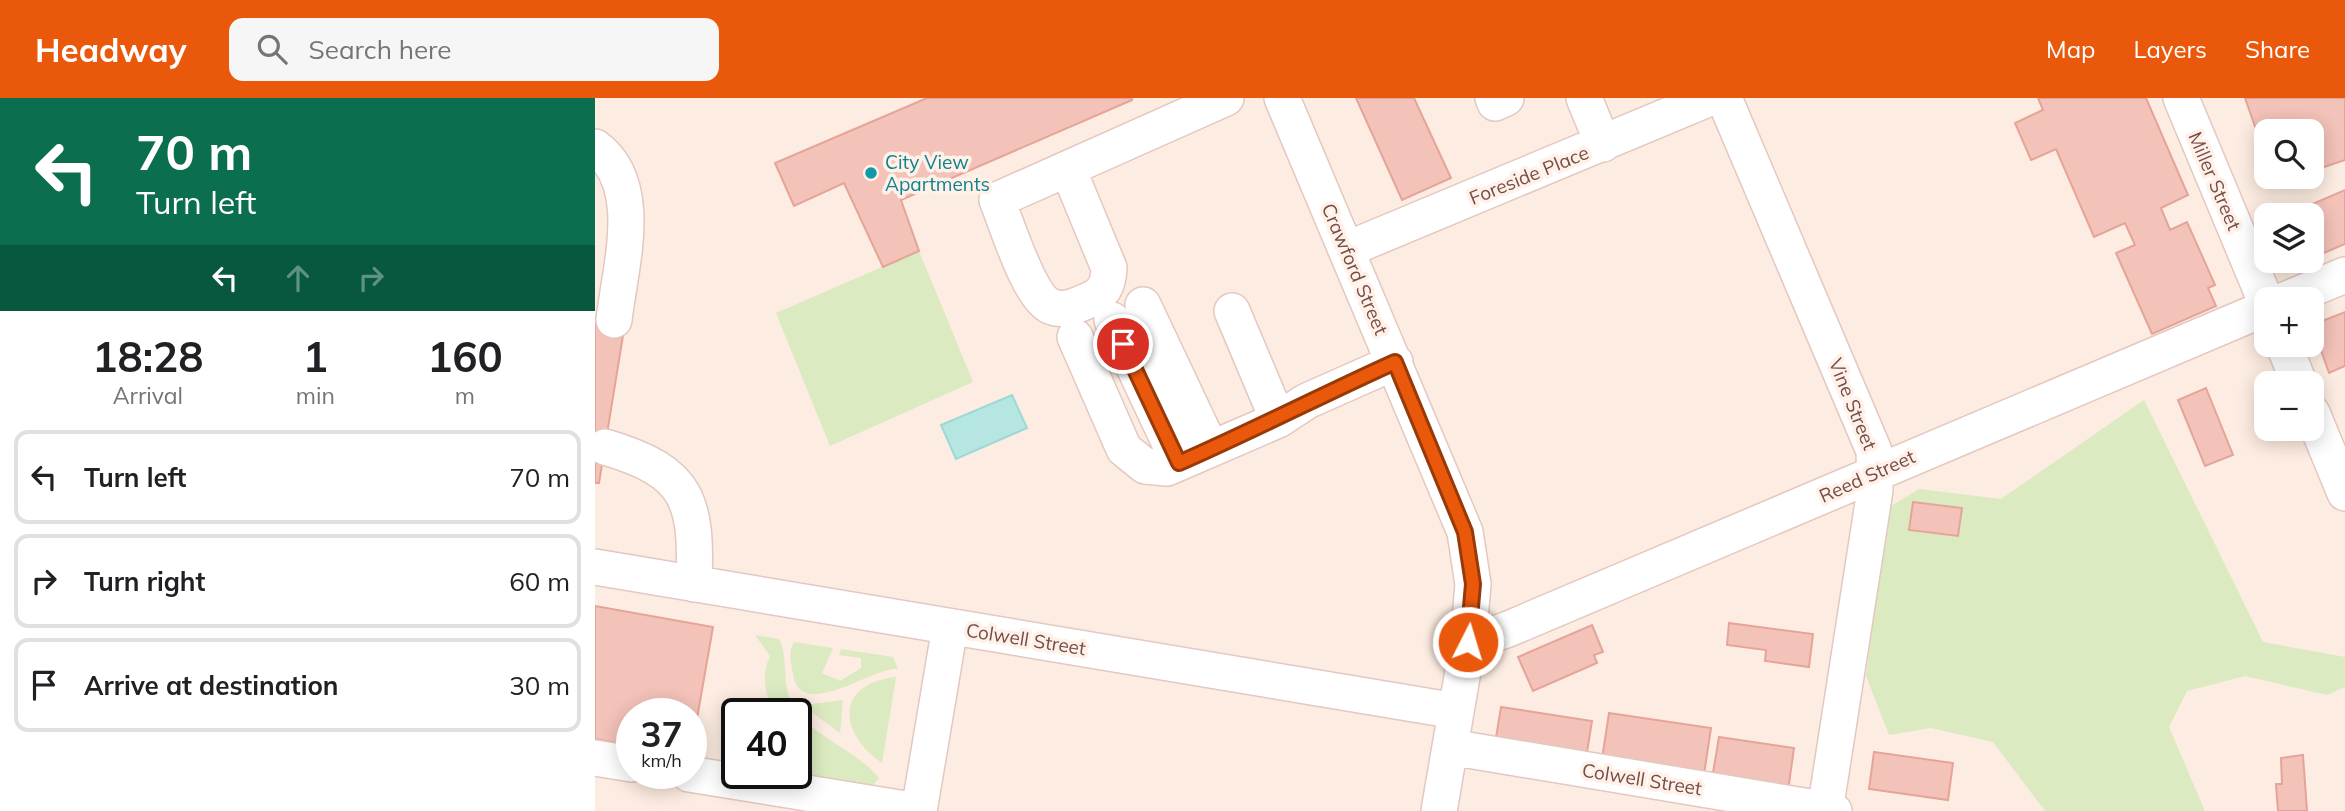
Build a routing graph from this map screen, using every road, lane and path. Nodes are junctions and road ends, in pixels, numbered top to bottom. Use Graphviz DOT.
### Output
graph roads {
  1 [pos="1226,98"];
  2 [pos="1282,98"];
  3 [pos="1493,98"];
  4 [pos="1506,98"];
  5 [pos="1584,98"];
  6 [pos="1710,98"];
  7 [pos="1724,98"];
  8 [pos="2181,98"];
  9 [pos="1603,144"];
  10 [pos="595,148"];
  11 [pos="1068,169"];
  12 [pos="1348,249"];
  13 [pos="2345,275"];
  14 [pos="2260,287"];
  15 [pos="2316,287"];
  16 [pos="1232,311"];
  17 [pos="2254,313"];
  18 [pos="614,320"];
  19 [pos="1075,337"];
  20 [pos="1395,362"];
  21 [pos="1278,420"];
  22 [pos="2323,441"];
  23 [pos="605,447"];
  24 [pos="1211,449"];
  25 [pos="1179,463"];
  26 [pos="1876,471"];
  27 [pos="2345,494"];
  28 [pos="595,567"];
  29 [pos="694,584"];
  30 [pos="950,627"];
  31 [pos="1468,642"];
  32 [pos="1456,711"];
  33 [pos="1450,747"];
  34 [pos="595,758"];
  35 [pos="616,761"];
  36 [pos="707,777"];
  37 [pos="1828,810"];
  38 [pos="919,811"];
  39 [pos="1439,811"];
  1 -- 11 [label="street"];
  2 -- 12 [label="street, Crawford Street"];
  3 -- 4 [label="street"];
  5 -- 9 [label="street"];
  6 -- 9 [label="street, Foreside Place"];
  7 -- 26 [label="street, Vine Street"];
  8 -- 14 [label="street, Miller Street"];
  9 -- 12 [label="street, Foreside Place"];
  10 -- 18 [label="street"];
  12 -- 20 [label="street, Crawford Street"];
  13 -- 15 [label="street"];
  16 -- 21 [label="street"];
  17 -- 26 [label="street, Reed Street"];
  19 -- 25 [label="street"];
  20 -- 21 [label="street"];
  20 -- 31 [label="street, Crawford Street"];
  21 -- 24 [label="street"];
  22 -- 27 [label="street"];
  23 -- 29 [label="street"];
  24 -- 25 [label="street"];
  24 -- 25 [label="street"];
  26 -- 31 [label="street, Reed Street"];
  26 -- 37 [label="street, Vine Street"];
  28 -- 29 [label="street, Colwell Street"];
  29 -- 30 [label="street, Colwell Street"];
  30 -- 32 [label="street, Colwell Street"];
  30 -- 38 [label="street"];
  31 -- 32 [label="street, Crawford Street"];
  32 -- 33 [label="street, Crawford Street"];
  33 -- 37 [label="street, Colwell Street"];
  33 -- 39 [label="street, Crawford Street"];
  34 -- 35 [label="street"];
  36 -- 38 [label="street"];
}
